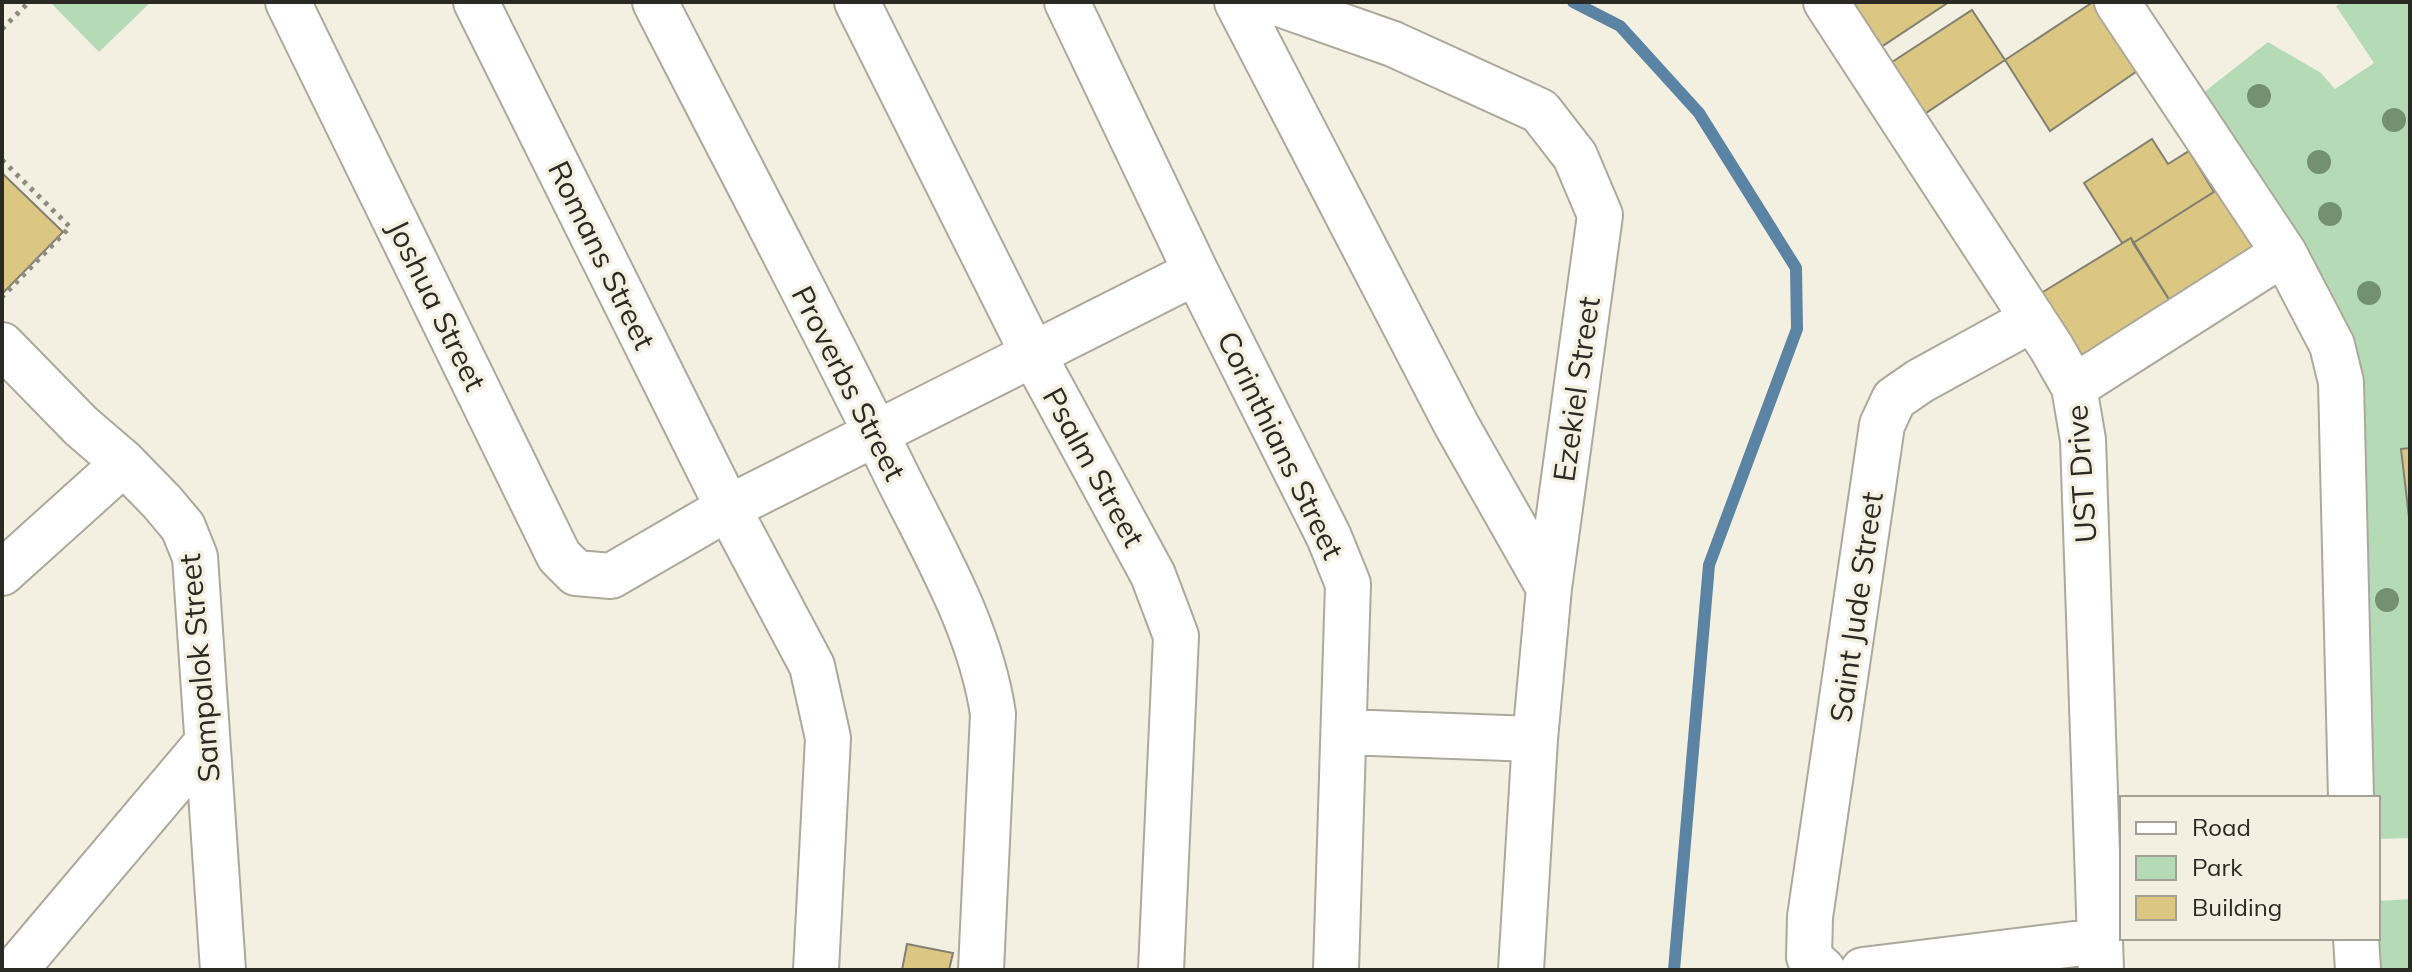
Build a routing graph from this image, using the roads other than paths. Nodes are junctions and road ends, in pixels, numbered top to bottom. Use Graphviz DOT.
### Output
graph roads {
  1 [pos="288,2"];
  2 [pos="476,2"];
  3 [pos="655,2"];
  4 [pos="857,2"];
  5 [pos="1067,2"];
  6 [pos="1237,2"];
  7 [pos="1274,2"];
  8 [pos="1826,2"];
  9 [pos="2117,2"];
  10 [pos="2284,253"];
  11 [pos="1196,272"];
  12 [pos="2033,319"];
  13 [pos="2,345"];
  14 [pos="1033,354"];
  15 [pos="2074,387"];
  16 [pos="876,434"];
  17 [pos="124,463"];
  18 [pos="728,508"];
  19 [pos="2,573"];
  20 [pos="1549,588"];
  21 [pos="1345,732"];
  22 [pos="1535,739"];
  23 [pos="206,744"];
  24 [pos="2351,796"];
  25 [pos="2356,940"];
  26 [pos="2100,955"];
  27 [pos="15,970"];
  28 [pos="223,970"];
  29 [pos="816,970"];
  30 [pos="981,970"];
  31 [pos="1161,970"];
  32 [pos="1336,970"];
  33 [pos="1521,970"];
  34 [pos="1823,970"];
  35 [pos="1863,970"];
  36 [pos="2358,970"];
  1 -- 18 [label="street, Joshua Street"];
  2 -- 18 [label="street, Romans Street"];
  3 -- 16 [label="street, Proverbs Street"];
  4 -- 14 [label="street, Psalm Street"];
  5 -- 11 [label="street, Corinthians Street"];
  6 -- 20 [label="street"];
  7 -- 20 [label="street, Ezekiel Street"];
  8 -- 12 [label="street, UST Drive"];
  9 -- 10 [label="street"];
  10 -- 15 [label="street"];
  10 -- 24 [label="street"];
  11 -- 14 [label="street"];
  11 -- 21 [label="street, Corinthians Street"];
  12 -- 15 [label="street, UST Drive"];
  12 -- 34 [label="street, Saint Jude Street"];
  13 -- 17 [label="street, Sampalok Street"];
  14 -- 16 [label="street"];
  14 -- 31 [label="street, Psalm Street"];
  15 -- 26 [label="street, UST Drive"];
  16 -- 18 [label="street"];
  16 -- 30 [label="street, Proverbs Street"];
  17 -- 19 [label="street"];
  17 -- 23 [label="street, Sampalok Street"];
  18 -- 29 [label="street, Romans Street"];
  20 -- 22 [label="street, Ezekiel Street"];
  21 -- 22 [label="street"];
  21 -- 32 [label="street, Corinthians Street"];
  22 -- 33 [label="street, Ezekiel Street"];
  23 -- 27 [label="street"];
  23 -- 28 [label="street, Sampalok Street"];
  25 -- 36 [label="street"];
  26 -- 35 [label="street"];
}
